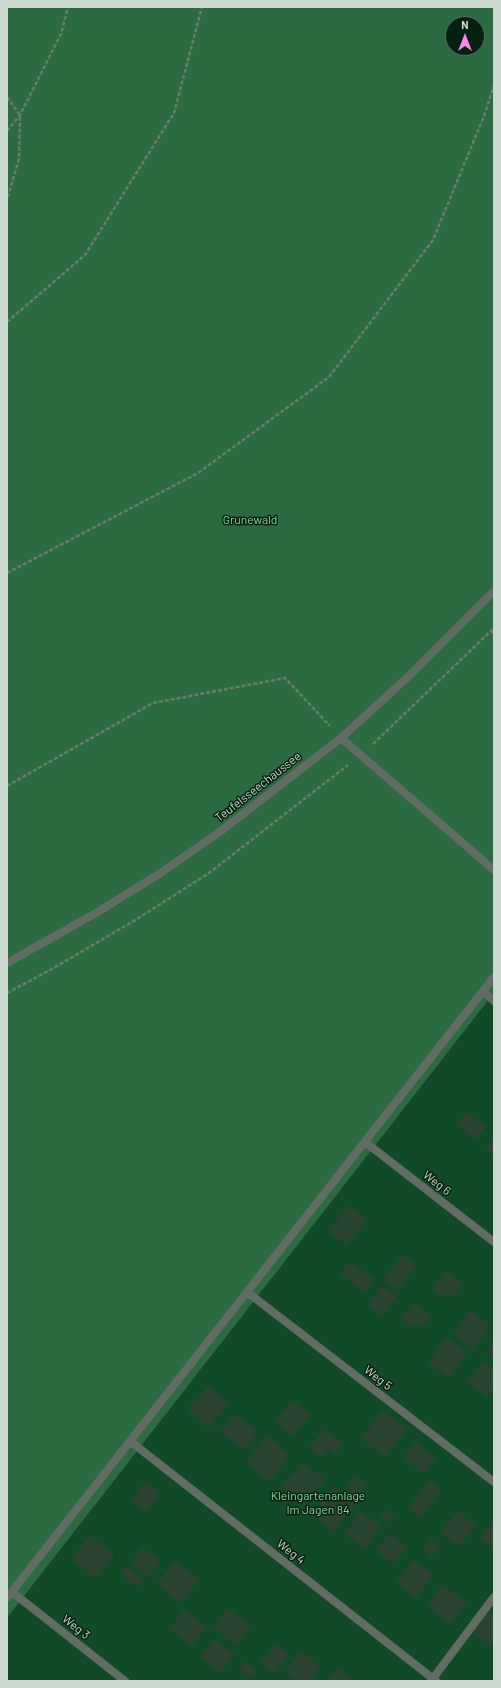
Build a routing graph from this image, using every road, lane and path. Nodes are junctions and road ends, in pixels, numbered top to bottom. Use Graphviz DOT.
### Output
graph roads {
  1 [pos="68,7"];
  2 [pos="202,7"];
  3 [pos="494,85"];
  4 [pos="7,97"];
  5 [pos="20,115"];
  6 [pos="7,131"];
  7 [pos="7,200"];
  8 [pos="7,322"];
  9 [pos="7,573"];
  10 [pos="494,591"];
  11 [pos="493,629"];
  12 [pos="494,638"];
  13 [pos="341,738"];
  14 [pos="361,755"];
  15 [pos="7,786"];
  16 [pos="494,870"];
  17 [pos="7,963"];
  18 [pos="494,977"];
  19 [pos="483,991"];
  20 [pos="7,993"];
  21 [pos="494,1001"];
  22 [pos="365,1142"];
  23 [pos="494,1242"];
  24 [pos="247,1292"];
  25 [pos="130,1441"];
  26 [pos="494,1482"];
  27 [pos="9,1595"];
  28 [pos="494,1597"];
  29 [pos="434,1680"];
  30 [pos="125,1681"];
  1 -- 5 [label="path"];
  2 -- 8 [label="path"];
  3 -- 9 [label="path"];
  4 -- 5 [label="path"];
  5 -- 6 [label="path"];
  5 -- 7 [label="path"];
  10 -- 13 [label="street, Teufelsseechaussee"];
  11 -- 12 [label="path"];
  11 -- 14 [label="path"];
  13 -- 14 [label="street"];
  13 -- 15 [label="path"];
  13 -- 17 [label="street, Teufelsseechaussee"];
  14 -- 16 [label="street"];
  14 -- 20 [label="path"];
  18 -- 19 [label="street"];
  19 -- 21 [label="street"];
  19 -- 22 [label="street"];
  22 -- 23 [label="street, Weg 6"];
  22 -- 24 [label="street"];
  24 -- 25 [label="street"];
  24 -- 26 [label="street, Weg 5"];
  25 -- 27 [label="street"];
  25 -- 29 [label="street, Weg 4"];
  27 -- 30 [label="street, Weg 3"];
  28 -- 29 [label="street"];
}
